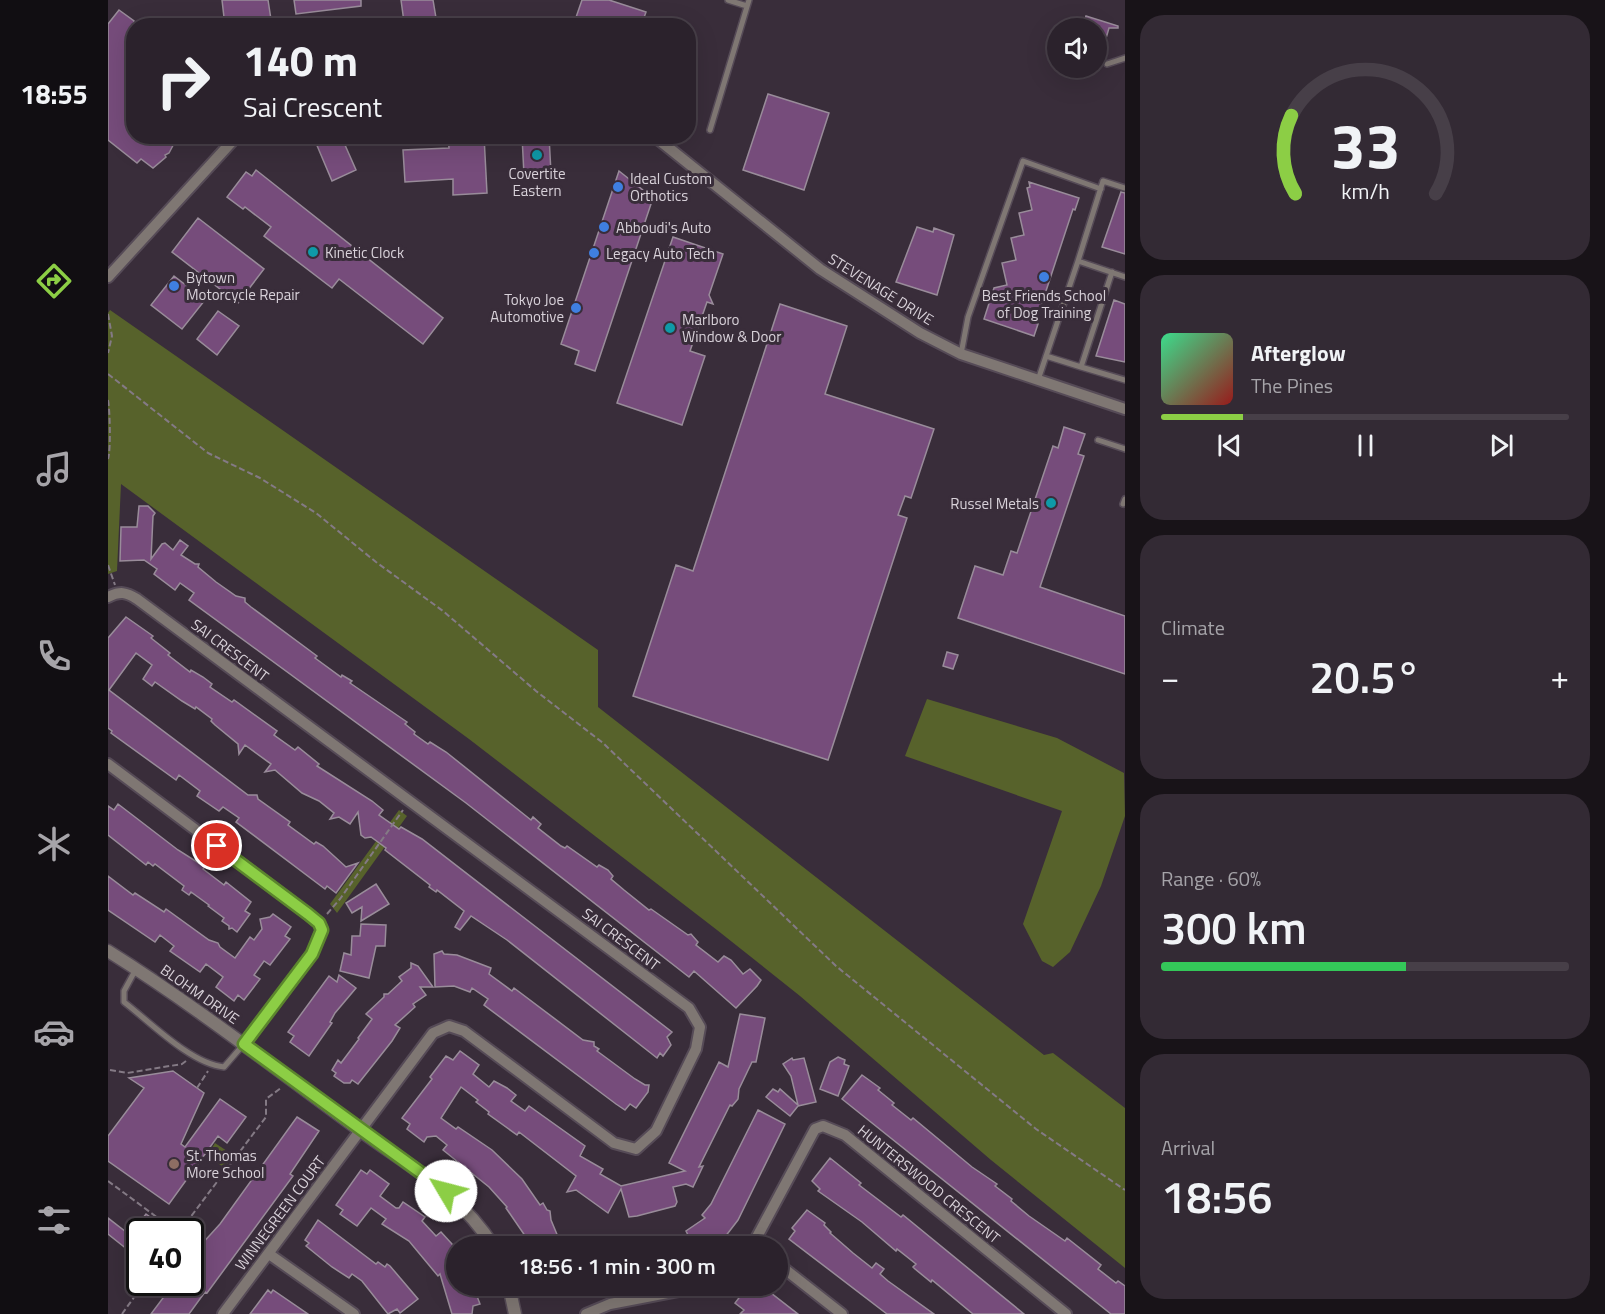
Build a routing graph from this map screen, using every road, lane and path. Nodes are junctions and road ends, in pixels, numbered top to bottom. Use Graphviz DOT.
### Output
graph roads {
  1 [pos="728,0"];
  2 [pos="748,3"];
  3 [pos="1125,58"];
  4 [pos="1107,64"];
  5 [pos="710,130"];
  6 [pos="230,144"];
  7 [pos="664,144"];
  8 [pos="1125,188"];
  9 [pos="1101,189"];
  10 [pos="1078,261"];
  11 [pos="1113,272"];
  12 [pos="108,277"];
  13 [pos="1125,277"];
  14 [pos="108,314"];
  15 [pos="108,353"];
  16 [pos="961,354"];
  17 [pos="1046,356"];
  18 [pos="1082,367"];
  19 [pos="108,374"];
  20 [pos="1038,380"];
  21 [pos="1125,380"];
  22 [pos="108,400"];
  23 [pos="1125,409"];
  24 [pos="1098,440"];
  25 [pos="1125,450"];
  26 [pos="108,459"];
  27 [pos="108,565"];
  28 [pos="113,595"];
  29 [pos="108,765"];
  30 [pos="410,801"];
  31 [pos="319,923"];
  32 [pos="108,951"];
  33 [pos="136,968"];
  34 [pos="244,1044"];
  35 [pos="190,1054"];
  36 [pos="211,1066"];
  37 [pos="110,1070"];
  38 [pos="197,1088"];
  39 [pos="281,1088"];
  40 [pos="360,1130"];
  41 [pos="108,1181"];
  42 [pos="1125,1190"];
  43 [pos="158,1218"];
  44 [pos="190,1218"];
  45 [pos="487,1236"];
  46 [pos="759,1236"];
  47 [pos="269,1254"];
  48 [pos="788,1272"];
  49 [pos="135,1296"];
  50 [pos="511,1296"];
  51 [pos="652,1296"];
  52 [pos="122,1314"];
  53 [pos="224,1314"];
  54 [pos="354,1314"];
  55 [pos="515,1314"];
  56 [pos="586,1314"];
  57 [pos="842,1314"];
  58 [pos="1065,1314"];
  1 -- 2 [label="lane"];
  2 -- 5 [label="lane"];
  3 -- 4 [label="lane"];
  6 -- 12 [label="street"];
  7 -- 16 [label="street, STEVENAGE DRIVE"];
  8 -- 9 [label="lane"];
  9 -- 10 [label="lane"];
  9 -- 16 [label="lane"];
  10 -- 11 [label="lane"];
  10 -- 17 [label="lane"];
  11 -- 13 [label="lane"];
  11 -- 18 [label="lane"];
  14 -- 15 [label="path"];
  16 -- 20 [label="street, STEVENAGE DRIVE"];
  17 -- 18 [label="lane"];
  17 -- 20 [label="lane"];
  18 -- 21 [label="lane"];
  19 -- 42 [label="path"];
  20 -- 23 [label="street, STEVENAGE DRIVE"];
  22 -- 26 [label="path"];
  24 -- 25 [label="lane"];
  27 -- 28 [label="path"];
  28 -- 30 [label="street, SAI CRESCENT"];
  29 -- 31 [label="street"];
  30 -- 31 [label="path"];
  30 -- 40 [label="street, SAI CRESCENT"];
  31 -- 34 [label="street"];
  32 -- 33 [label="street, BLOHM DRIVE"];
  33 -- 34 [label="street, BLOHM DRIVE"];
  33 -- 35 [label="lane"];
  34 -- 36 [label="lane"];
  34 -- 40 [label="street, BLOHM DRIVE"];
  35 -- 36 [label="lane"];
  35 -- 37 [label="path"];
  36 -- 38 [label="path"];
  39 -- 44 [label="path"];
  40 -- 45 [label="street, BLOHM DRIVE"];
  40 -- 47 [label="street, WINNEGREEN COURT"];
  41 -- 43 [label="path"];
  46 -- 58 [label="street, HUNTERSWOOD CRESCENT"];
  47 -- 53 [label="street, WINNEGREEN COURT"];
  47 -- 54 [label="street"];
  48 -- 57 [label="street"];
  49 -- 52 [label="path"];
  50 -- 55 [label="street"];
  51 -- 56 [label="street"];
}
